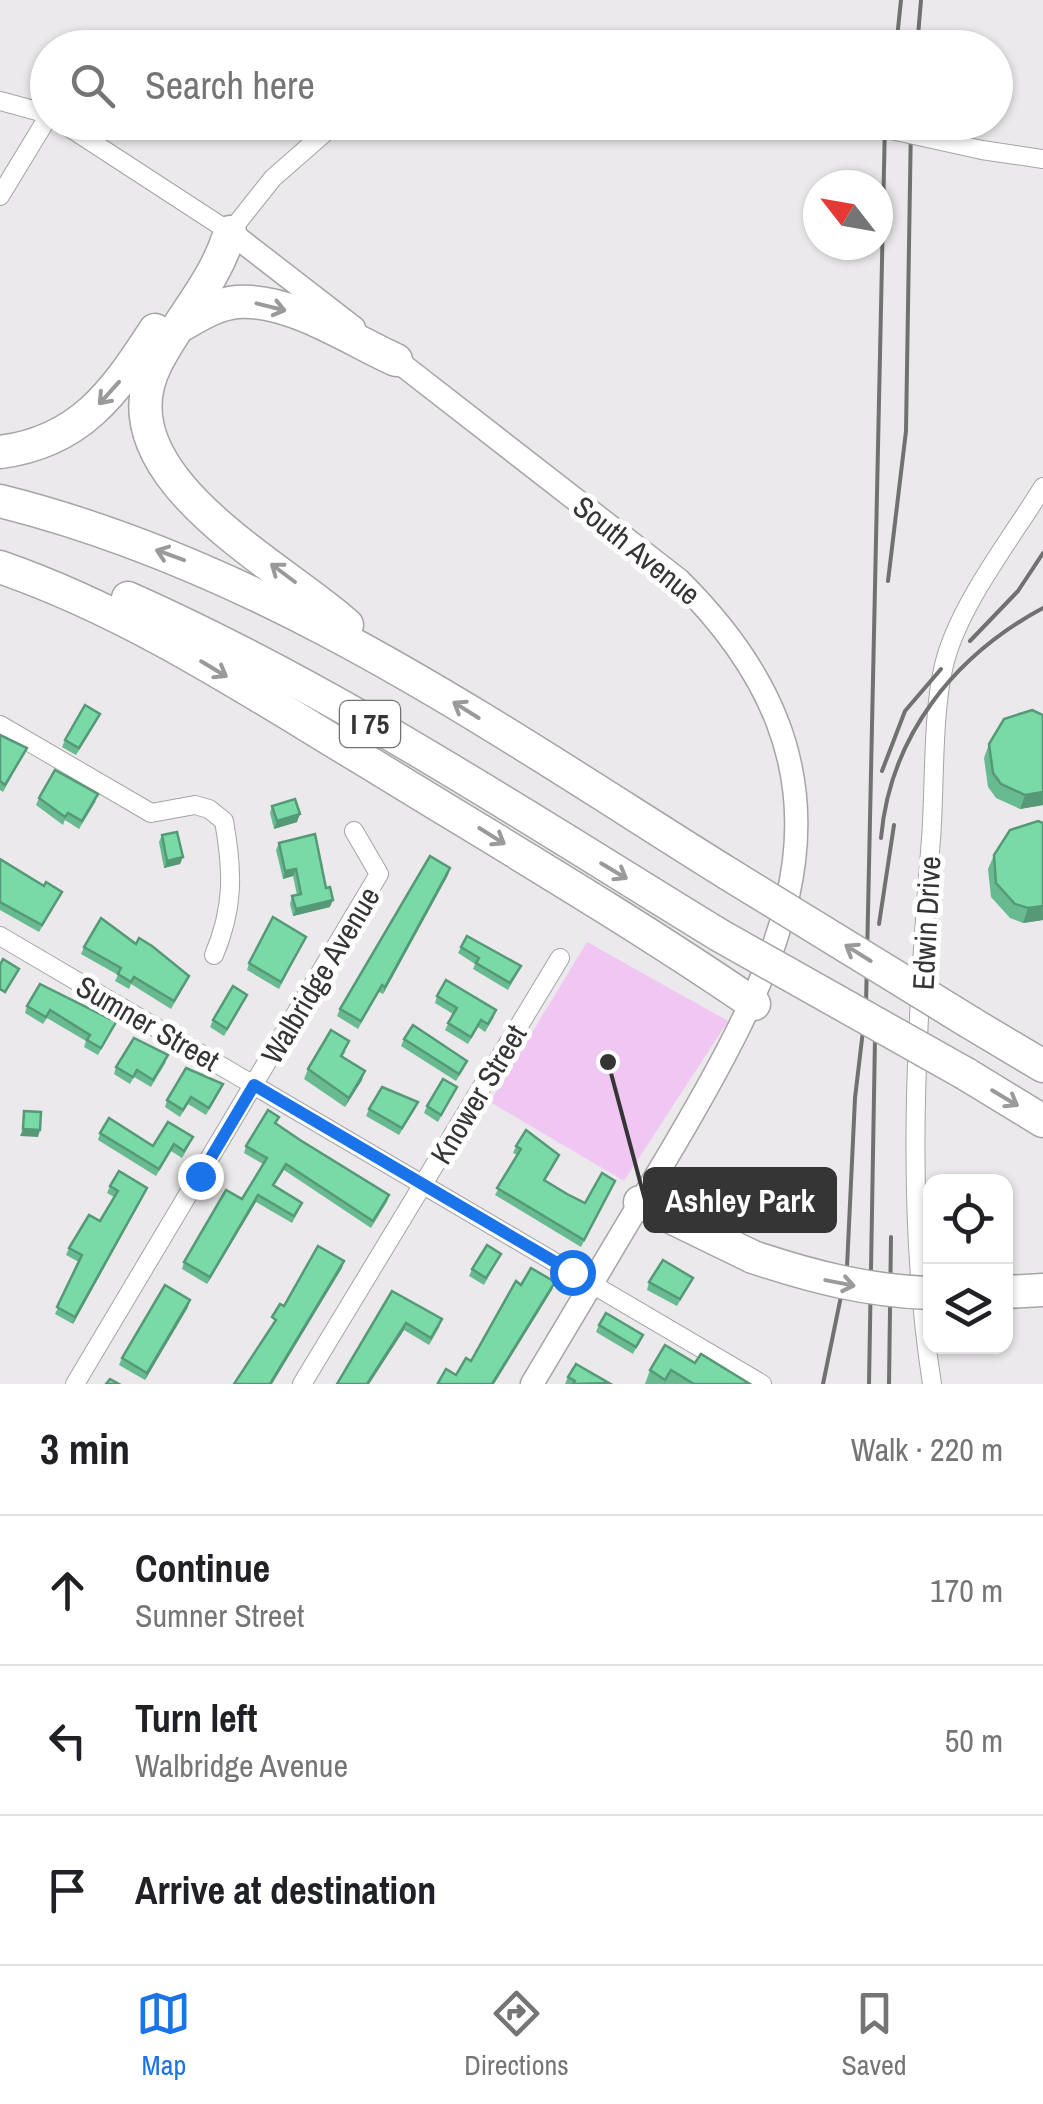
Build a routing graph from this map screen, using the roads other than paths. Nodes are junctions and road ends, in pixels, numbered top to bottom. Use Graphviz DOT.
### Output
graph roads {
  1 [pos="0,101"];
  2 [pos="30,111"];
  3 [pos="30,138"];
  4 [pos="89,140"];
  5 [pos="316,140"];
  6 [pos="937,140"];
  7 [pos="1043,159"];
  8 [pos="0,196"];
  9 [pos="230,232"];
  10 [pos="180,326"];
  11 [pos="396,360"];
  12 [pos="0,452"];
  13 [pos="1043,487"];
  14 [pos="0,500"];
  15 [pos="0,555"];
  16 [pos="0,566"];
  17 [pos="384,658"];
  18 [pos="0,725"];
  19 [pos="354,831"];
  20 [pos="0,936"];
  21 [pos="214,954"];
  22 [pos="560,958"];
  23 [pos="754,1004"];
  24 [pos="1043,1066"];
  25 [pos="254,1085"];
  26 [pos="1043,1121"];
  27 [pos="423,1185"];
  28 [pos="640,1202"];
  29 [pos="593,1284"];
  30 [pos="1041,1290"];
  31 [pos="1013,1292"];
  32 [pos="923,1293"];
  33 [pos="75,1384"];
  34 [pos="302,1384"];
  35 [pos="532,1384"];
  36 [pos="762,1384"];
  37 [pos="932,1384"];
  1 -- 2 [label="street"];
  3 -- 8 [label="street"];
  4 -- 9 [label="street, South Avenue"];
  5 -- 9 [label="street"];
  6 -- 7 [label="street, bridge"];
  9 -- 10 [label="highway"];
  9 -- 11 [label="street, South Avenue"];
  9 -- 12 [label="highway, one-way"];
  10 -- 11 [label="highway, one-way"];
  17 -- 10 [label="highway, one-way"];
  11 -- 23 [label="street, South Avenue"];
  13 -- 37 [label="street, Edwin Drive"];
  17 -- 14 [label="highway, I 75, one-way"];
  15 -- 26 [label="highway, I 75 / I 75, one-way, bridge"];
  16 -- 23 [label="highway, one-way"];
  24 -- 17 [label="highway, I 75, one-way, bridge"];
  18 -- 21 [label="street"];
  19 -- 25 [label="street, Walbridge Avenue"];
  20 -- 25 [label="street, Sumner Street"];
  22 -- 27 [label="street, Knower Street"];
  23 -- 28 [label="street, South Avenue"];
  25 -- 27 [label="street, Sumner Street"];
  25 -- 33 [label="street, Walbridge Avenue"];
  27 -- 29 [label="street, Sumner Street"];
  27 -- 34 [label="street, Knower Street"];
  28 -- 29 [label="street, South Avenue"];
  28 -- 32 [label="highway, one-way, bridge"];
  29 -- 35 [label="street, South Avenue"];
  29 -- 36 [label="street, Sumner Street"];
  30 -- 31 [label="highway"];
}
